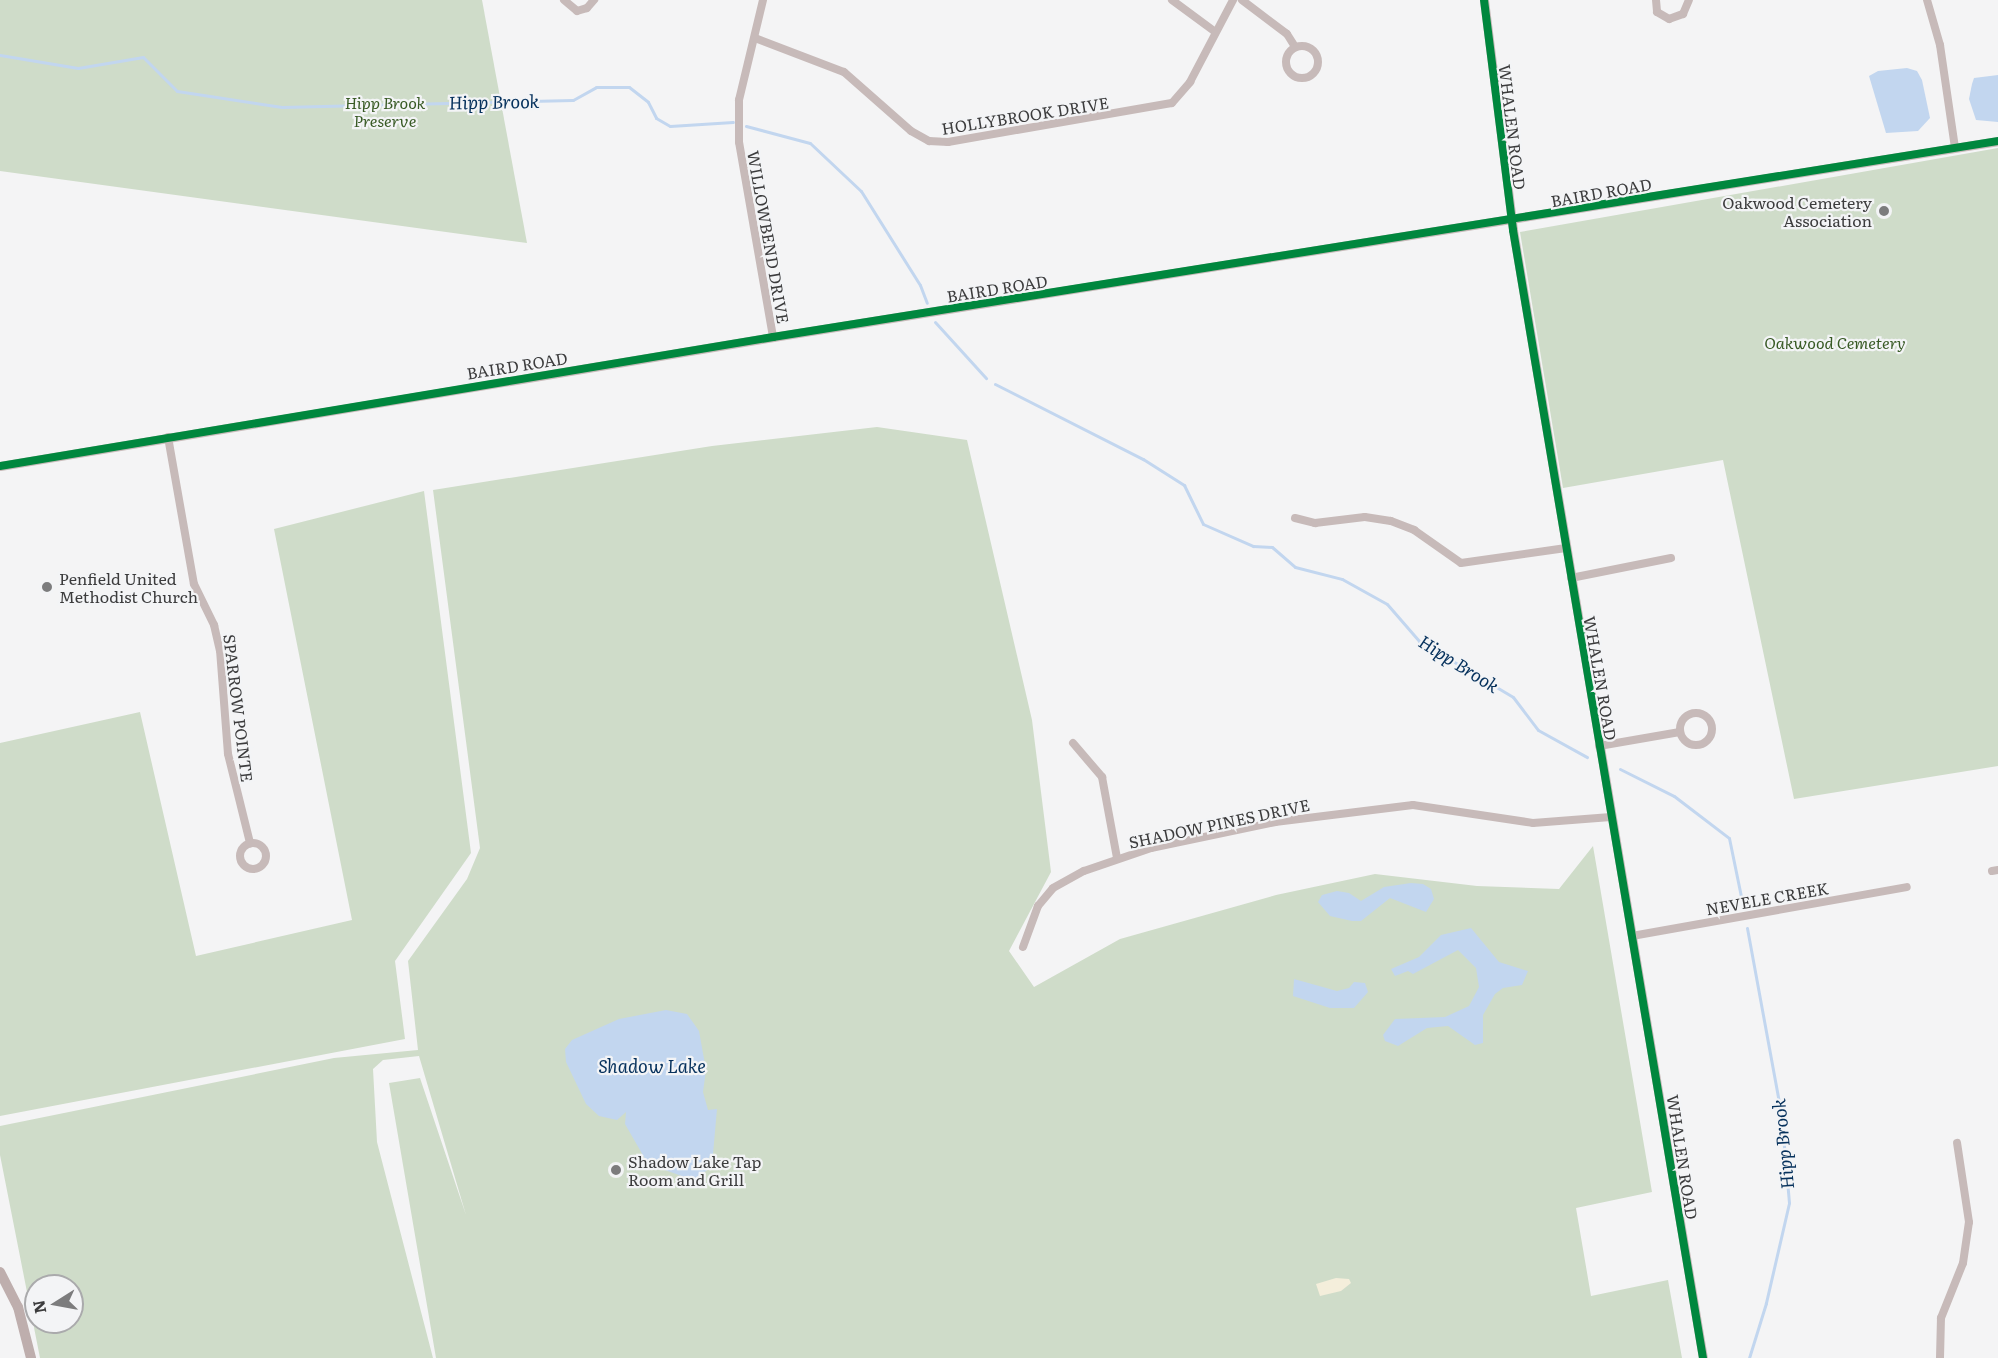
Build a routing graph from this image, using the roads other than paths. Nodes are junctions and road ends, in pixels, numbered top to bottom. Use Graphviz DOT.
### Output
graph roads {
  1 [pos="564,0"];
  2 [pos="594,0"];
  3 [pos="763,0"];
  4 [pos="1172,0"];
  5 [pos="1233,0"];
  6 [pos="1242,0"];
  7 [pos="1484,0"];
  8 [pos="1656,0"];
  9 [pos="1689,0"];
  10 [pos="1927,0"];
  11 [pos="1214,31"];
  12 [pos="755,38"];
  13 [pos="1295,47"];
  14 [pos="1998,141"];
  15 [pos="1955,148"];
  16 [pos="1511,221"];
  17 [pos="773,337"];
  18 [pos="168,437"];
  19 [pos="0,466"];
  20 [pos="1295,519"];
  21 [pos="1566,548"];
  22 [pos="1671,558"];
  23 [pos="1571,578"];
  24 [pos="1680,732"];
  25 [pos="1073,743"];
  26 [pos="1599,746"];
  27 [pos="1611,817"];
  28 [pos="250,843"];
  29 [pos="1117,858"];
  30 [pos="1907,887"];
  31 [pos="1632,936"];
  32 [pos="1023,947"];
  33 [pos="1957,1143"];
  34 [pos="0,1272"];
  35 [pos="31,1358"];
  36 [pos="1703,1358"];
  37 [pos="1940,1358"];
  1 -- 2 [label="street"];
  3 -- 12 [label="street, WILLOWBEND DRIVE"];
  4 -- 11 [label="street"];
  5 -- 11 [label="street, HOLLYBROOK DRIVE"];
  6 -- 13 [label="street"];
  7 -- 16 [label="street, WHALEN ROAD"];
  8 -- 9 [label="street"];
  10 -- 15 [label="street"];
  11 -- 12 [label="street, HOLLYBROOK DRIVE"];
  12 -- 17 [label="street, WILLOWBEND DRIVE"];
  13 -- 13 [label="street"];
  14 -- 15 [label="street, BAIRD ROAD"];
  15 -- 16 [label="street, BAIRD ROAD"];
  16 -- 17 [label="street, BAIRD ROAD"];
  16 -- 21 [label="street, WHALEN ROAD"];
  17 -- 18 [label="street, BAIRD ROAD"];
  18 -- 19 [label="street, BAIRD ROAD"];
  18 -- 28 [label="street, SPARROW POINTE"];
  20 -- 21 [label="street"];
  21 -- 23 [label="street, WHALEN ROAD"];
  22 -- 23 [label="street"];
  23 -- 26 [label="street, WHALEN ROAD"];
  24 -- 24 [label="street"];
  24 -- 26 [label="street"];
  25 -- 29 [label="street, SHADOW PINES DRIVE"];
  26 -- 27 [label="street, WHALEN ROAD"];
  27 -- 29 [label="street, SHADOW PINES DRIVE"];
  27 -- 31 [label="street, WHALEN ROAD"];
  29 -- 32 [label="street, SHADOW PINES DRIVE"];
  30 -- 31 [label="street, NEVELE CREEK"];
  31 -- 36 [label="street, WHALEN ROAD"];
  33 -- 37 [label="street"];
  34 -- 35 [label="main road"];
}
